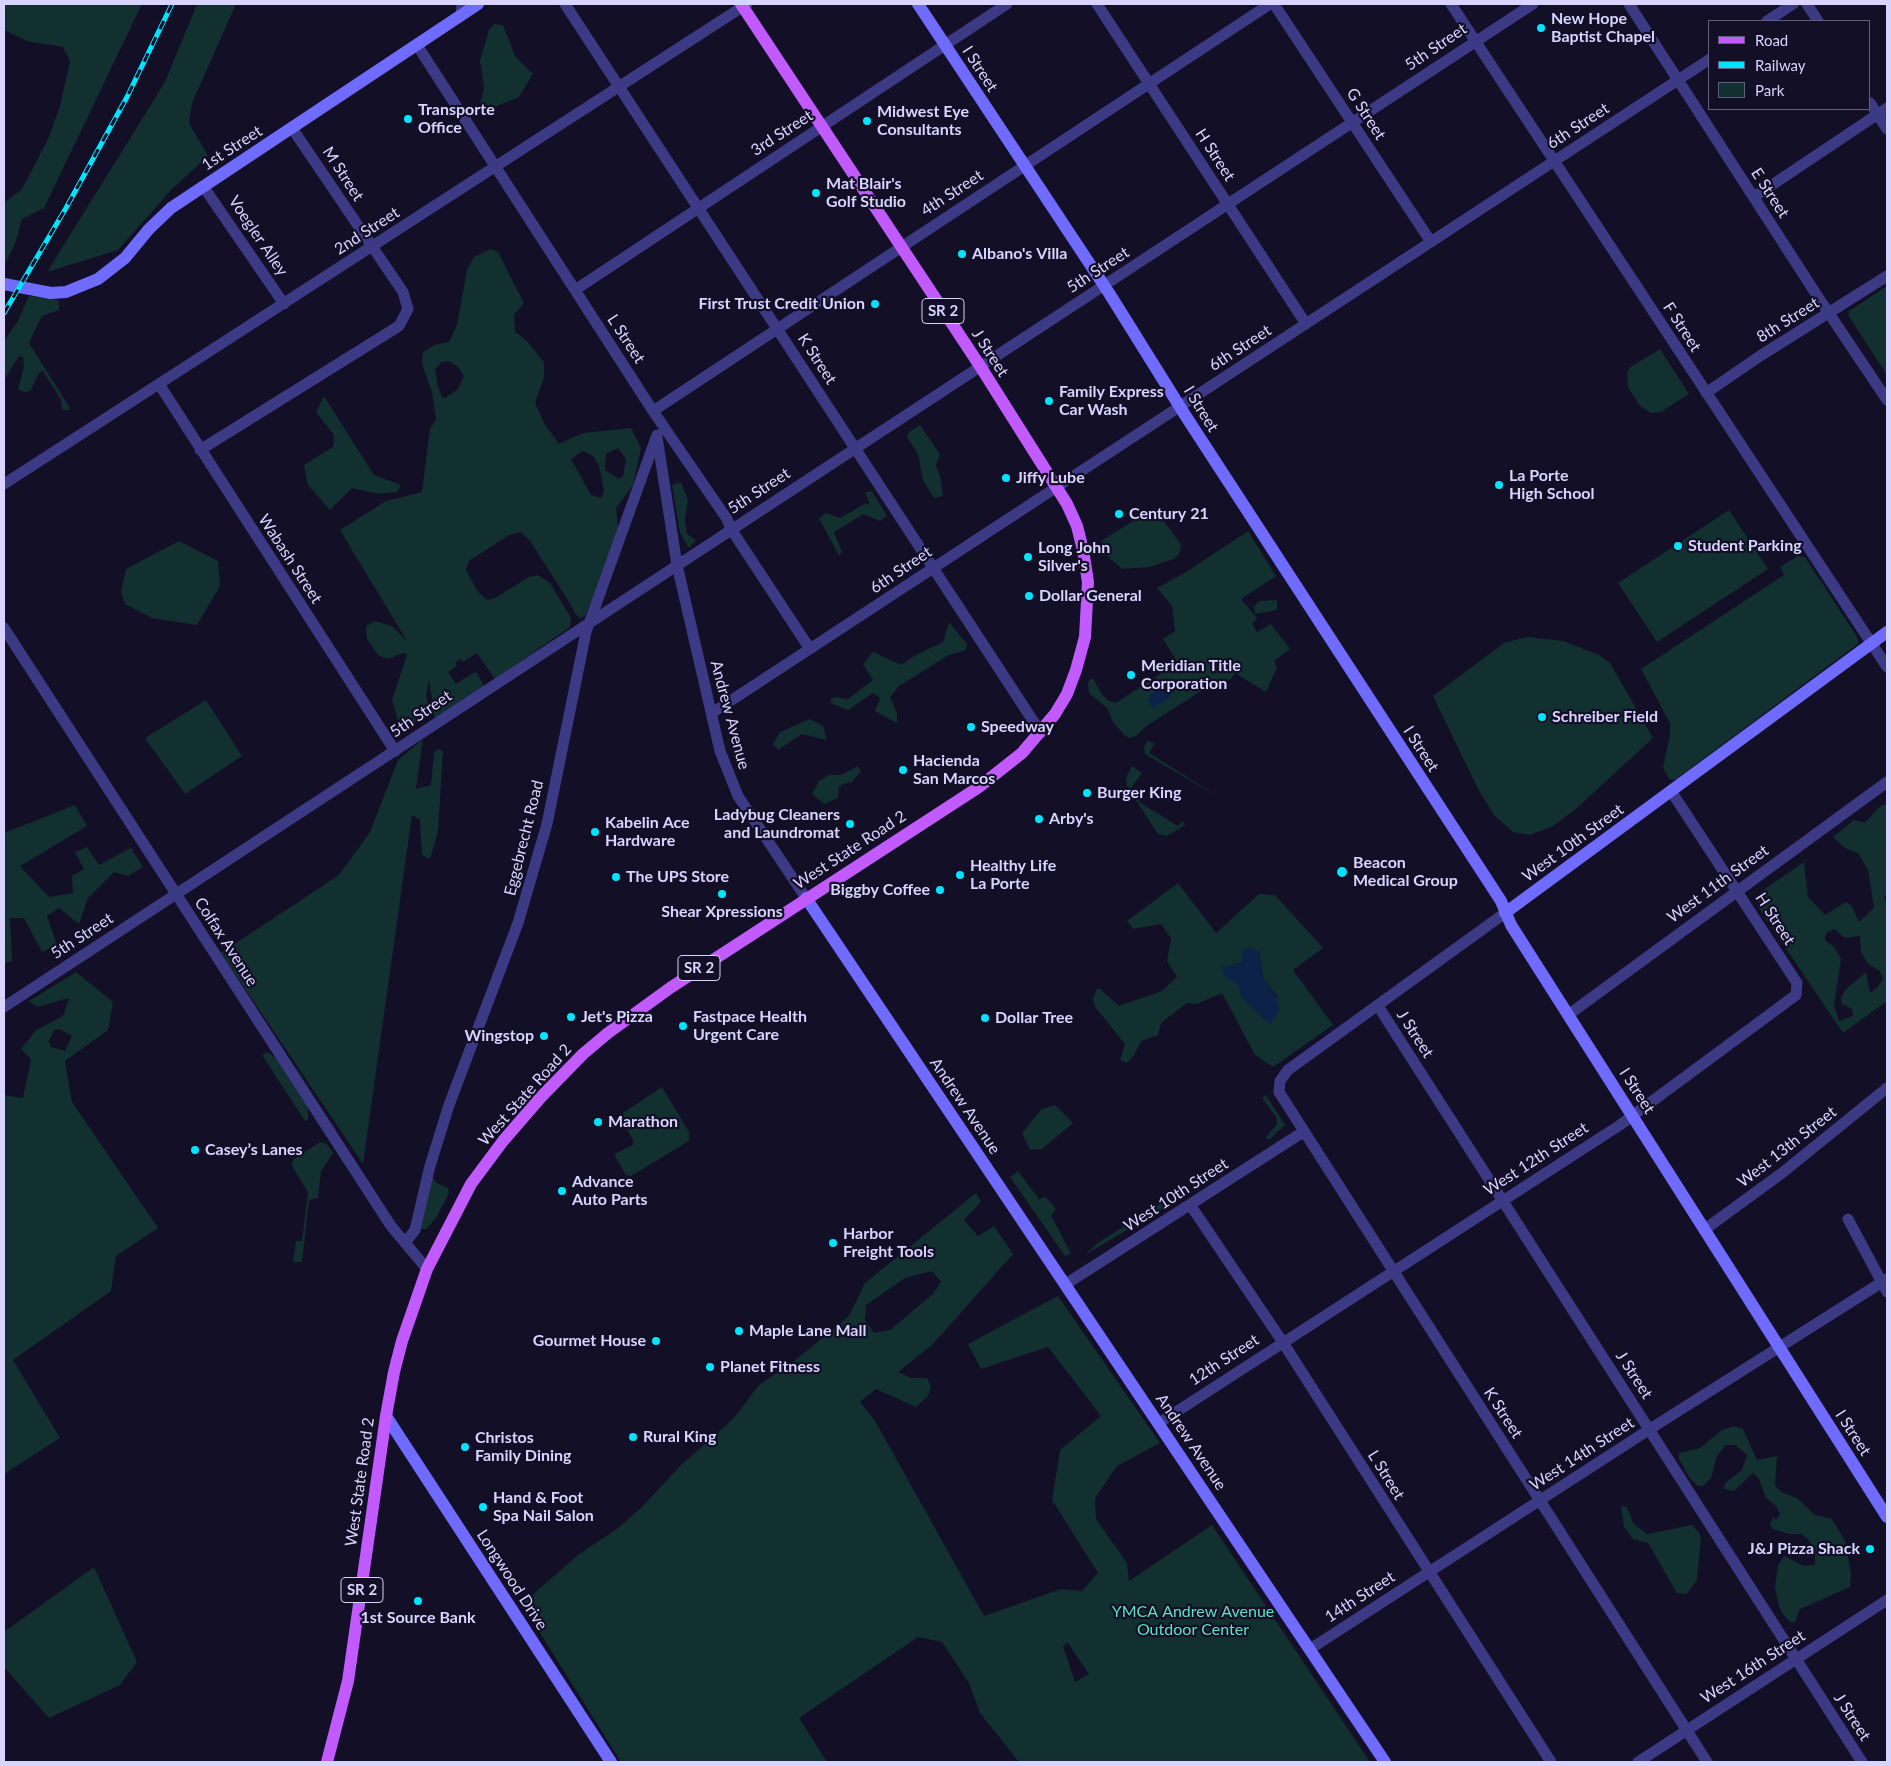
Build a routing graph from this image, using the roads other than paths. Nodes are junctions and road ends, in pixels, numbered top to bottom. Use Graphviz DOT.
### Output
graph roads {
  1 [pos="478,4"];
  2 [pos="565,4"];
  3 [pos="918,4"];
  4 [pos="1007,4"];
  5 [pos="1097,4"];
  6 [pos="1272,4"];
  7 [pos="1451,4"];
  8 [pos="1533,4"];
  9 [pos="1628,4"];
  10 [pos="1793,4"];
  11 [pos="1806,4"];
  12 [pos="744,5"];
  13 [pos="461,9"];
  14 [pos="1768,20"];
  15 [pos="1817,20"];
  16 [pos="1475,40"];
  17 [pos="417,45"];
  18 [pos="945,45"];
  19 [pos="1708,59"];
  20 [pos="1678,80"];
  21 [pos="1149,84"];
  22 [pos="620,87"];
  23 [pos="1871,104"];
  24 [pos="1883,112"];
  25 [pos="1352,122"];
  26 [pos="822,126"];
  27 [pos="292,128"];
  28 [pos="1887,128"];
  29 [pos="1555,161"];
  30 [pos="1024,165"];
  31 [pos="496,167"];
  32 [pos="203,186"];
  33 [pos="1754,198"];
  34 [pos="1228,204"];
  35 [pos="697,208"];
  36 [pos="1431,242"];
  37 [pos="900,246"];
  38 [pos="372,248"];
  39 [pos="1887,276"];
  40 [pos="4,284"];
  41 [pos="1104,285"];
  42 [pos="575,290"];
  43 [pos="284,304"];
  44 [pos="1829,314"];
  45 [pos="1306,324"];
  46 [pos="777,328"];
  47 [pos="980,366"];
  48 [pos="159,384"];
  49 [pos="1706,393"];
  50 [pos="1887,400"];
  51 [pos="1180,406"];
  52 [pos="653,411"];
  53 [pos="657,435"];
  54 [pos="856,447"];
  55 [pos="200,450"];
  56 [pos="4,484"];
  57 [pos="1057,486"];
  58 [pos="731,529"];
  59 [pos="677,565"];
  60 [pos="934,568"];
  61 [pos="590,621"];
  62 [pos="4,628"];
  63 [pos="1887,632"];
  64 [pos="1872,643"];
  65 [pos="810,649"];
  66 [pos="1887,666"];
  67 [pos="1076,670"];
  68 [pos="712,713"];
  69 [pos="1041,732"];
  70 [pos="395,751"];
  71 [pos="1887,782"];
  72 [pos="1671,792"];
  73 [pos="1737,890"];
  74 [pos="176,895"];
  75 [pos="806,898"];
  76 [pos="1506,913"];
  77 [pos="1798,991"];
  78 [pos="1378,1006"];
  79 [pos="4,1007"];
  80 [pos="1568,1015"];
  81 [pos="1280,1080"];
  82 [pos="1887,1088"];
  83 [pos="1633,1115"];
  84 [pos="1303,1132"];
  85 [pos="1502,1200"];
  86 [pos="1191,1206"];
  87 [pos="1848,1219"];
  88 [pos="1704,1230"];
  89 [pos="405,1243"];
  90 [pos="427,1269"];
  91 [pos="1393,1271"];
  92 [pos="1066,1284"];
  93 [pos="1885,1284"];
  94 [pos="1282,1342"];
  95 [pos="1779,1348"];
  96 [pos="386,1416"];
  97 [pos="1159,1423"];
  98 [pos="1650,1429"];
  99 [pos="1540,1500"];
  100 [pos="1887,1517"];
  101 [pos="1428,1572"];
  102 [pos="1887,1600"];
  103 [pos="1310,1649"];
  104 [pos="1795,1659"];
  105 [pos="1686,1730"];
  106 [pos="327,1762"];
  107 [pos="611,1762"];
  108 [pos="1385,1762"];
  109 [pos="1551,1762"];
  110 [pos="1638,1762"];
  111 [pos="1707,1762"];
  112 [pos="1862,1762"];
  1 -- 13 [label="street, 1st Street"];
  2 -- 22 [label="street, K Street"];
  3 -- 18 [label="street, I Street"];
  4 -- 18 [label="street, 3rd Street"];
  5 -- 21 [label="street, H Street"];
  6 -- 21 [label="street, 4th Street"];
  6 -- 25 [label="street, G Street"];
  7 -- 16 [label="street, F Street"];
  8 -- 16 [label="street, 5th Street"];
  9 -- 20 [label="street, E Street"];
  10 -- 14 [label="street"];
  11 -- 15 [label="street"];
  12 -- 22 [label="street, 2nd Street"];
  12 -- 26 [label="main road, J Street / SR 2"];
  13 -- 17 [label="street, 1st Street"];
  16 -- 25 [label="street, 5th Street"];
  16 -- 29 [label="street, F Street"];
  17 -- 27 [label="street, 1st Street"];
  17 -- 31 [label="street, L Street"];
  18 -- 26 [label="street, 3rd Street"];
  18 -- 30 [label="street, I Street"];
  19 -- 20 [label="street, 6th Street"];
  20 -- 29 [label="street, 6th Street"];
  20 -- 33 [label="street, E Street"];
  21 -- 30 [label="street, 4th Street"];
  21 -- 34 [label="street, H Street"];
  22 -- 31 [label="street, 2nd Street"];
  22 -- 35 [label="street, K Street"];
  23 -- 24 [label="street"];
  24 -- 28 [label="street"];
  24 -- 33 [label="street"];
  25 -- 34 [label="street, 5th Street"];
  25 -- 36 [label="street, G Street"];
  26 -- 35 [label="street, 3rd Street"];
  26 -- 37 [label="main road, J Street / SR 2"];
  27 -- 32 [label="street, 1st Street"];
  27 -- 38 [label="street, M Street"];
  29 -- 36 [label="street, 6th Street"];
  29 -- 49 [label="street, F Street"];
  30 -- 37 [label="street, 4th Street"];
  30 -- 41 [label="street, I Street"];
  31 -- 38 [label="street, 2nd Street"];
  31 -- 42 [label="street, L Street"];
  32 -- 40 [label="street, 1st Street"];
  32 -- 43 [label="street, Voegler Alley"];
  33 -- 44 [label="street, E Street"];
  34 -- 41 [label="street, 5th Street"];
  34 -- 45 [label="street, H Street"];
  35 -- 42 [label="street, 3rd Street"];
  35 -- 46 [label="street, K Street"];
  36 -- 45 [label="street, 6th Street"];
  37 -- 46 [label="street, 4th Street"];
  37 -- 47 [label="main road, J Street / SR 2"];
  38 -- 43 [label="street, 2nd Street"];
  38 -- 55 [label="street, M Street"];
  39 -- 44 [label="street, 8th Street"];
  41 -- 47 [label="street, 5th Street"];
  41 -- 51 [label="street, I Street"];
  42 -- 52 [label="street, L Street"];
  43 -- 48 [label="street, 2nd Street"];
  44 -- 49 [label="street, 8th Street"];
  44 -- 50 [label="street, E Street"];
  45 -- 51 [label="street, 6th Street"];
  46 -- 52 [label="street, 4th Street"];
  46 -- 54 [label="street, K Street"];
  47 -- 54 [label="street, 5th Street"];
  47 -- 57 [label="main road, J Street / SR 2"];
  48 -- 55 [label="street, Wabash Street"];
  48 -- 56 [label="street, 2nd Street"];
  49 -- 64 [label="street, F Street"];
  51 -- 57 [label="street, 6th Street"];
  51 -- 76 [label="street, I Street"];
  52 -- 53 [label="street, Andrew Avenue"];
  52 -- 58 [label="street, L Street"];
  53 -- 59 [label="street, Andrew Avenue"];
  53 -- 61 [label="street, Eggebrecht Road"];
  54 -- 58 [label="street, 5th Street"];
  54 -- 60 [label="street, K Street"];
  55 -- 70 [label="street, Wabash Street"];
  57 -- 60 [label="street, 6th Street"];
  57 -- 67 [label="main road, J Street / SR 2"];
  58 -- 59 [label="street, 5th Street"];
  58 -- 65 [label="street, L Street"];
  59 -- 61 [label="street, 5th Street"];
  59 -- 68 [label="street, Andrew Avenue"];
  60 -- 65 [label="street, 6th Street"];
  60 -- 69 [label="street, K Street"];
  61 -- 70 [label="street, 5th Street"];
  61 -- 89 [label="street, Eggebrecht Road"];
  62 -- 74 [label="street, Colfax Avenue"];
  63 -- 64 [label="street, West 10th Street"];
  64 -- 66 [label="street, F Street"];
  64 -- 72 [label="street, West 10th Street"];
  65 -- 68 [label="street, 6th Street"];
  67 -- 69 [label="main road, West State Road 2 / SR 2"];
  68 -- 75 [label="street, Andrew Avenue"];
  69 -- 75 [label="main road, West State Road 2 / SR 2"];
  70 -- 74 [label="street, 5th Street"];
  71 -- 73 [label="street, West 11th Street"];
  72 -- 73 [label="street, H Street"];
  72 -- 76 [label="street, West 10th Street"];
  73 -- 77 [label="street, H Street"];
  73 -- 80 [label="street, West 11th Street"];
  74 -- 79 [label="street, 5th Street"];
  74 -- 89 [label="street, Colfax Avenue"];
  75 -- 90 [label="main road, West State Road 2 / SR 2"];
  75 -- 92 [label="street, Andrew Avenue"];
  76 -- 78 [label="street, West 10th Street"];
  76 -- 80 [label="street, I Street"];
  77 -- 83 [label="street, West 12th Street"];
  78 -- 81 [label="street, West 10th Street"];
  78 -- 85 [label="street, J Street"];
  80 -- 83 [label="street, I Street"];
  81 -- 84 [label="street, K Street"];
  82 -- 88 [label="street, West 13th Street"];
  83 -- 85 [label="street, West 12th Street"];
  83 -- 88 [label="street, I Street"];
  84 -- 86 [label="street, West 10th Street"];
  84 -- 91 [label="street, K Street"];
  85 -- 91 [label="street, West 12th Street"];
  85 -- 98 [label="street, J Street"];
  86 -- 92 [label="street, West 10th Street"];
  86 -- 94 [label="street, L Street"];
  87 -- 93 [label="street"];
  88 -- 95 [label="street, I Street"];
  89 -- 90 [label="street, Colfax Avenue"];
  90 -- 96 [label="main road, West State Road 2 / SR 2"];
  91 -- 94 [label="street, West 12th Street"];
  91 -- 99 [label="street, K Street"];
  92 -- 97 [label="street, Andrew Avenue"];
  93 -- 95 [label="street, West 14th Street"];
  94 -- 97 [label="street, 12th Street"];
  94 -- 101 [label="street, L Street"];
  95 -- 98 [label="street, West 14th Street"];
  95 -- 100 [label="street, I Street"];
  96 -- 106 [label="main road, West State Road 2 / SR 2"];
  96 -- 107 [label="street, Longwood Drive"];
  97 -- 103 [label="street, Andrew Avenue"];
  98 -- 99 [label="street, West 14th Street"];
  98 -- 104 [label="street, J Street"];
  99 -- 101 [label="street, West 14th Street"];
  99 -- 105 [label="street, K Street"];
  101 -- 103 [label="street, 14th Street"];
  101 -- 109 [label="street, L Street"];
  102 -- 104 [label="street, West 16th Street"];
  103 -- 108 [label="street, Andrew Avenue"];
  104 -- 105 [label="street, West 16th Street"];
  104 -- 112 [label="street, J Street"];
  105 -- 110 [label="street, West 16th Street"];
  105 -- 111 [label="street, K Street"];
}
